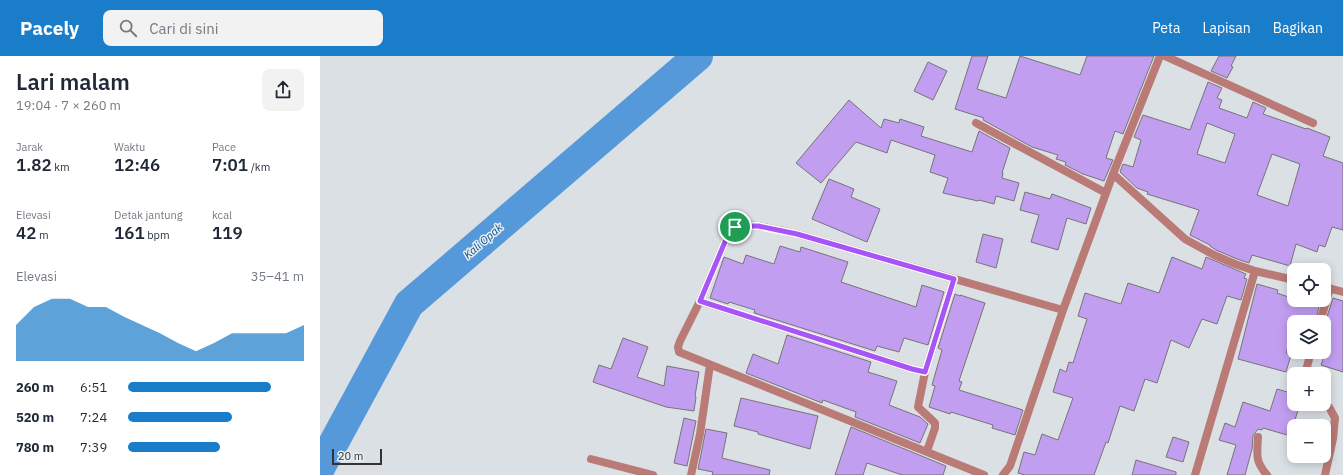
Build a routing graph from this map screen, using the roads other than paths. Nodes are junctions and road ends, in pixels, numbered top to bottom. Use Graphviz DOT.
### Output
graph roads {
  1 [pos="1160,56"];
  2 [pos="1165,56"];
  3 [pos="976,123"];
  4 [pos="1312,123"];
  5 [pos="1113,174"];
  6 [pos="1106,193"];
  7 [pos="1255,271"];
  8 [pos="1287,278"];
  9 [pos="954,279"];
  10 [pos="1331,289"];
  11 [pos="1343,292"];
  12 [pos="700,301"];
  13 [pos="1063,310"];
  14 [pos="710,365"];
  15 [pos="925,372"];
  16 [pos="1331,410"];
  17 [pos="1258,437"];
  18 [pos="927,451"];
  19 [pos="591,459"];
  20 [pos="653,475"];
  21 [pos="691,475"];
  22 [pos="984,475"];
  23 [pos="1003,475"];
  24 [pos="1195,475"];
  25 [pos="1267,475"];
  26 [pos="1325,475"];
  1 -- 5 [label="street"];
  2 -- 4 [label="street"];
  3 -- 6 [label="street"];
  5 -- 6 [label="street"];
  5 -- 7 [label="street"];
  6 -- 13 [label="street"];
  7 -- 8 [label="street"];
  7 -- 24 [label="street"];
  9 -- 12 [label="street"];
  9 -- 13 [label="street"];
  9 -- 15 [label="street"];
  10 -- 11 [label="street"];
  12 -- 14 [label="street"];
  12 -- 15 [label="street"];
  13 -- 23 [label="street"];
  14 -- 18 [label="street"];
  14 -- 21 [label="street"];
  15 -- 18 [label="street"];
  16 -- 26 [label="street"];
  17 -- 25 [label="street"];
  18 -- 22 [label="street"];
  19 -- 20 [label="street"];
}
